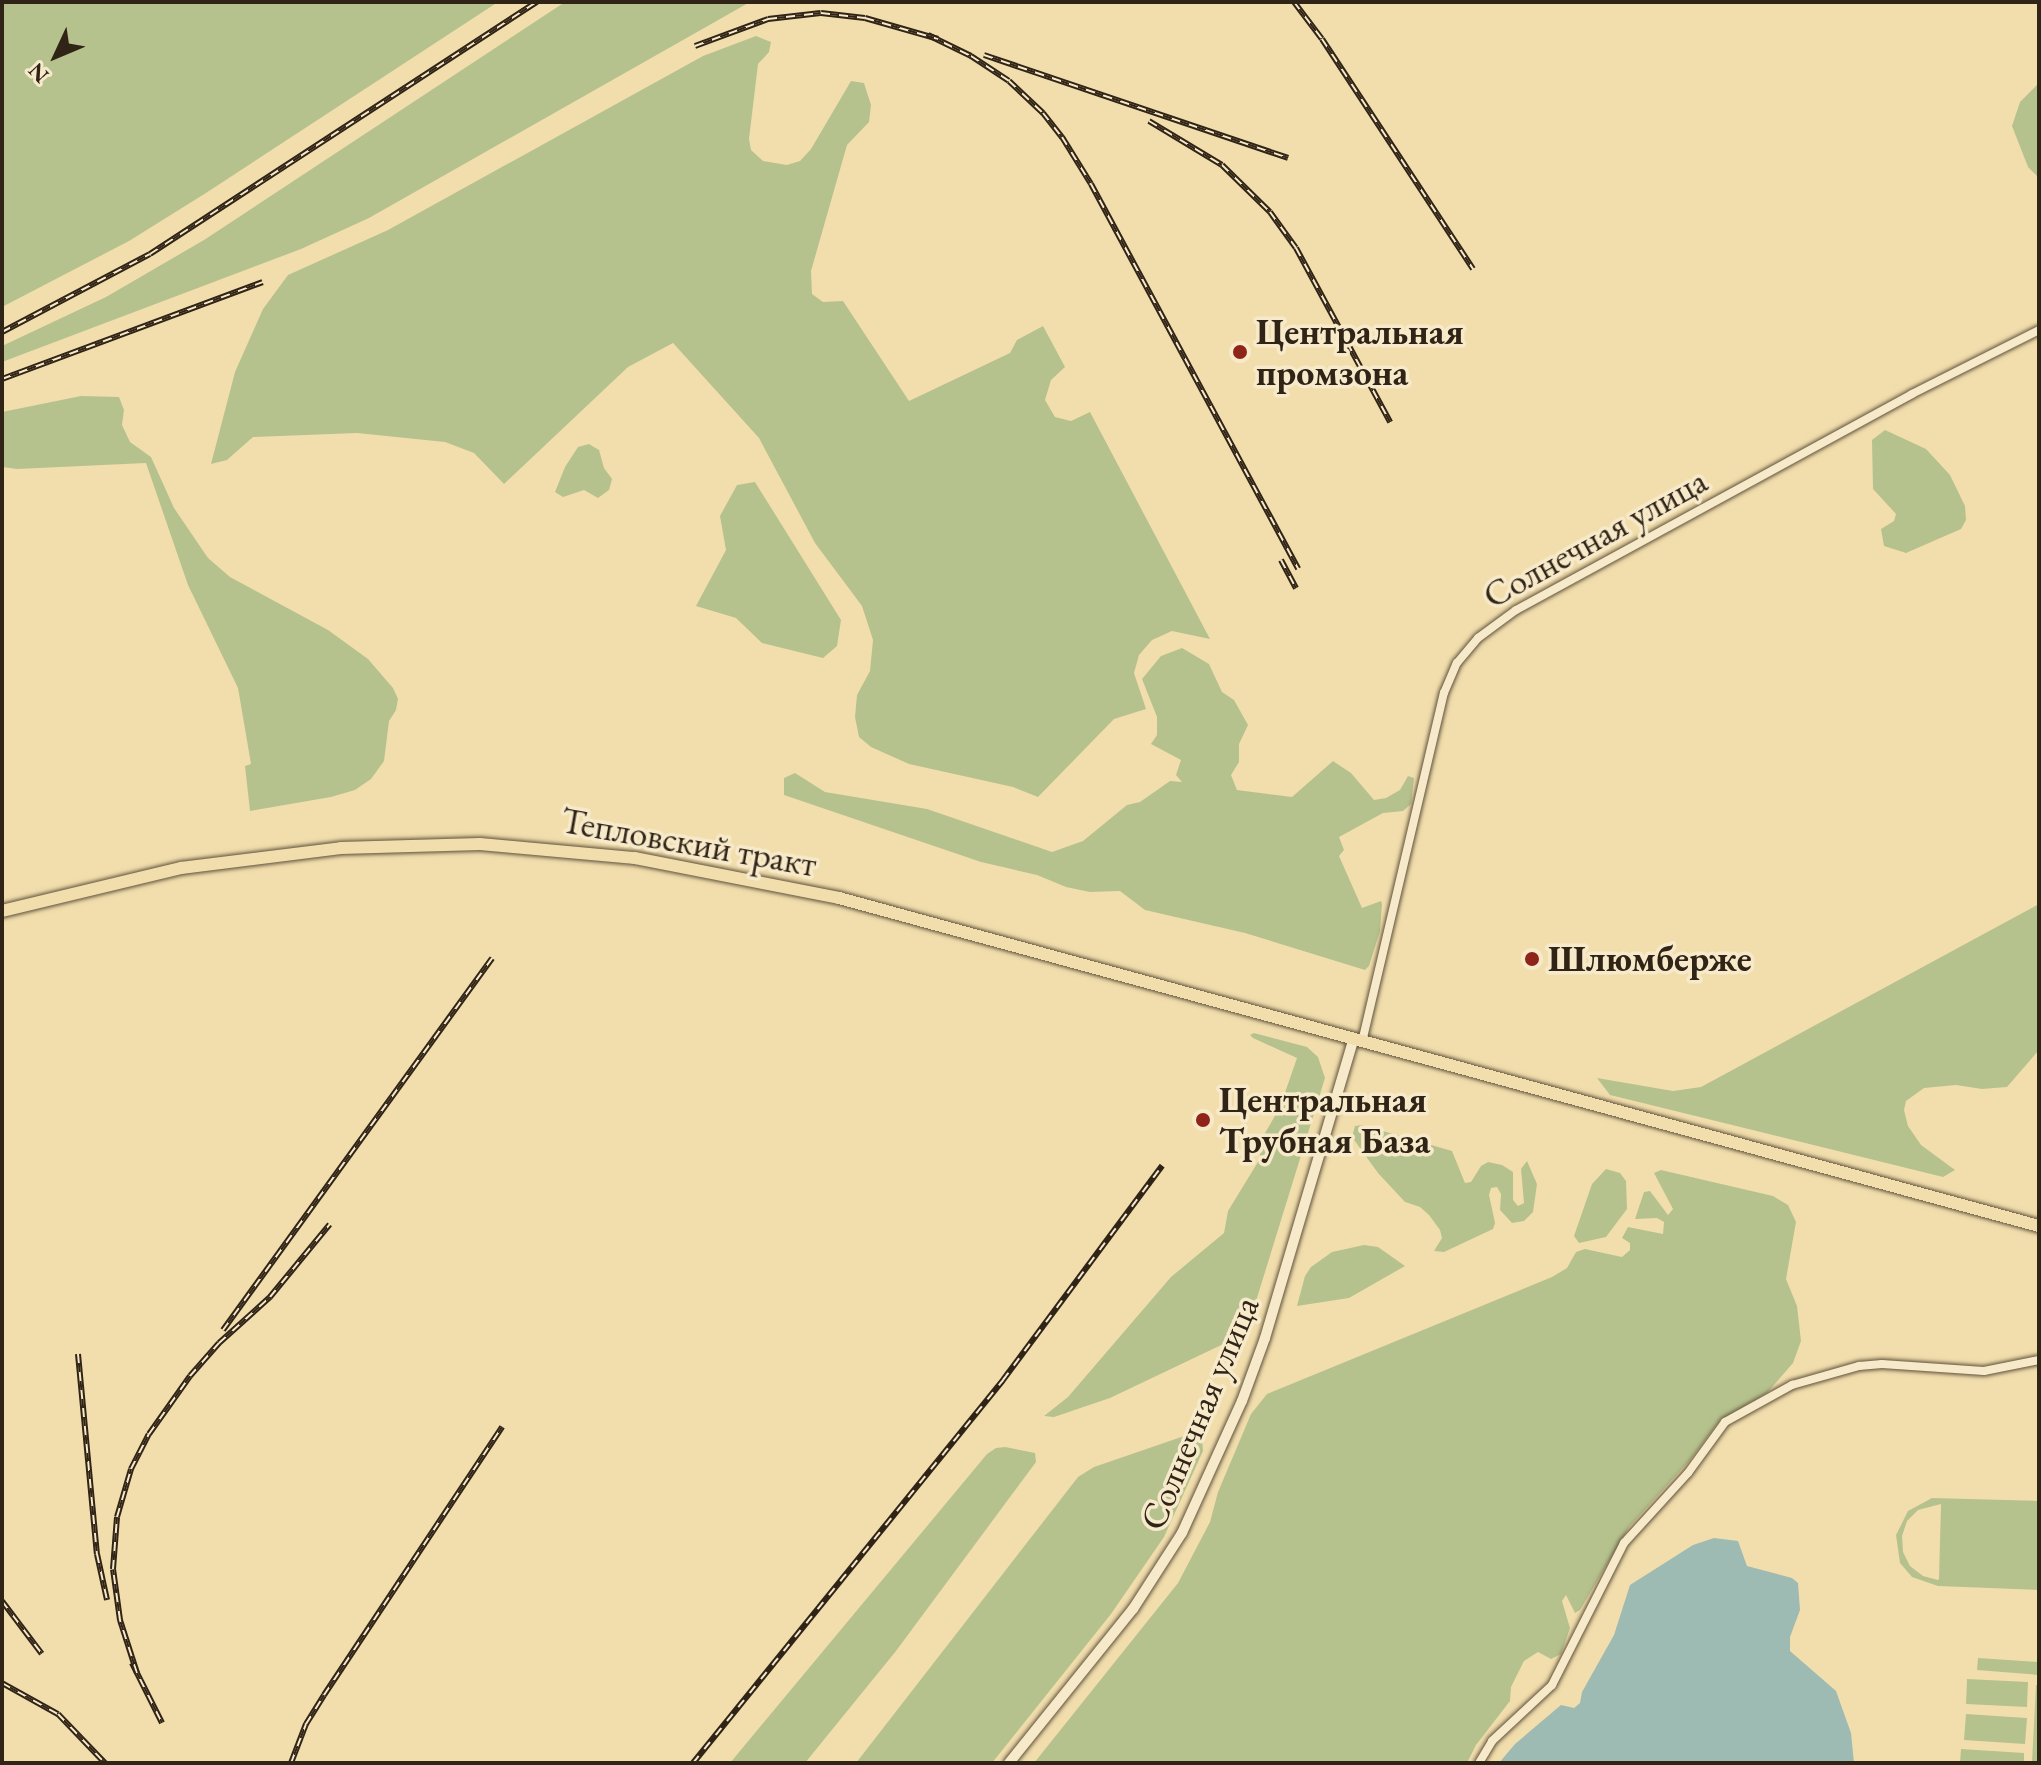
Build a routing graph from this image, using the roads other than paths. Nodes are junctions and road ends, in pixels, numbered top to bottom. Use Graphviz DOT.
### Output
graph roads {
  1 [pos="2034,332"];
  2 [pos="2,911"];
  3 [pos="1358,1041"];
  4 [pos="2039,1226"];
  5 [pos="2039,1360"];
  6 [pos="1009,1763"];
  7 [pos="1479,1763"];
  1 -- 3 [label="street, Солнечная улица"];
  2 -- 3 [label="main road, Тепловский тракт"];
  3 -- 4 [label="main road, Тепловский тракт"];
  3 -- 6 [label="street, Солнечная улица"];
  5 -- 7 [label="street"];
}
